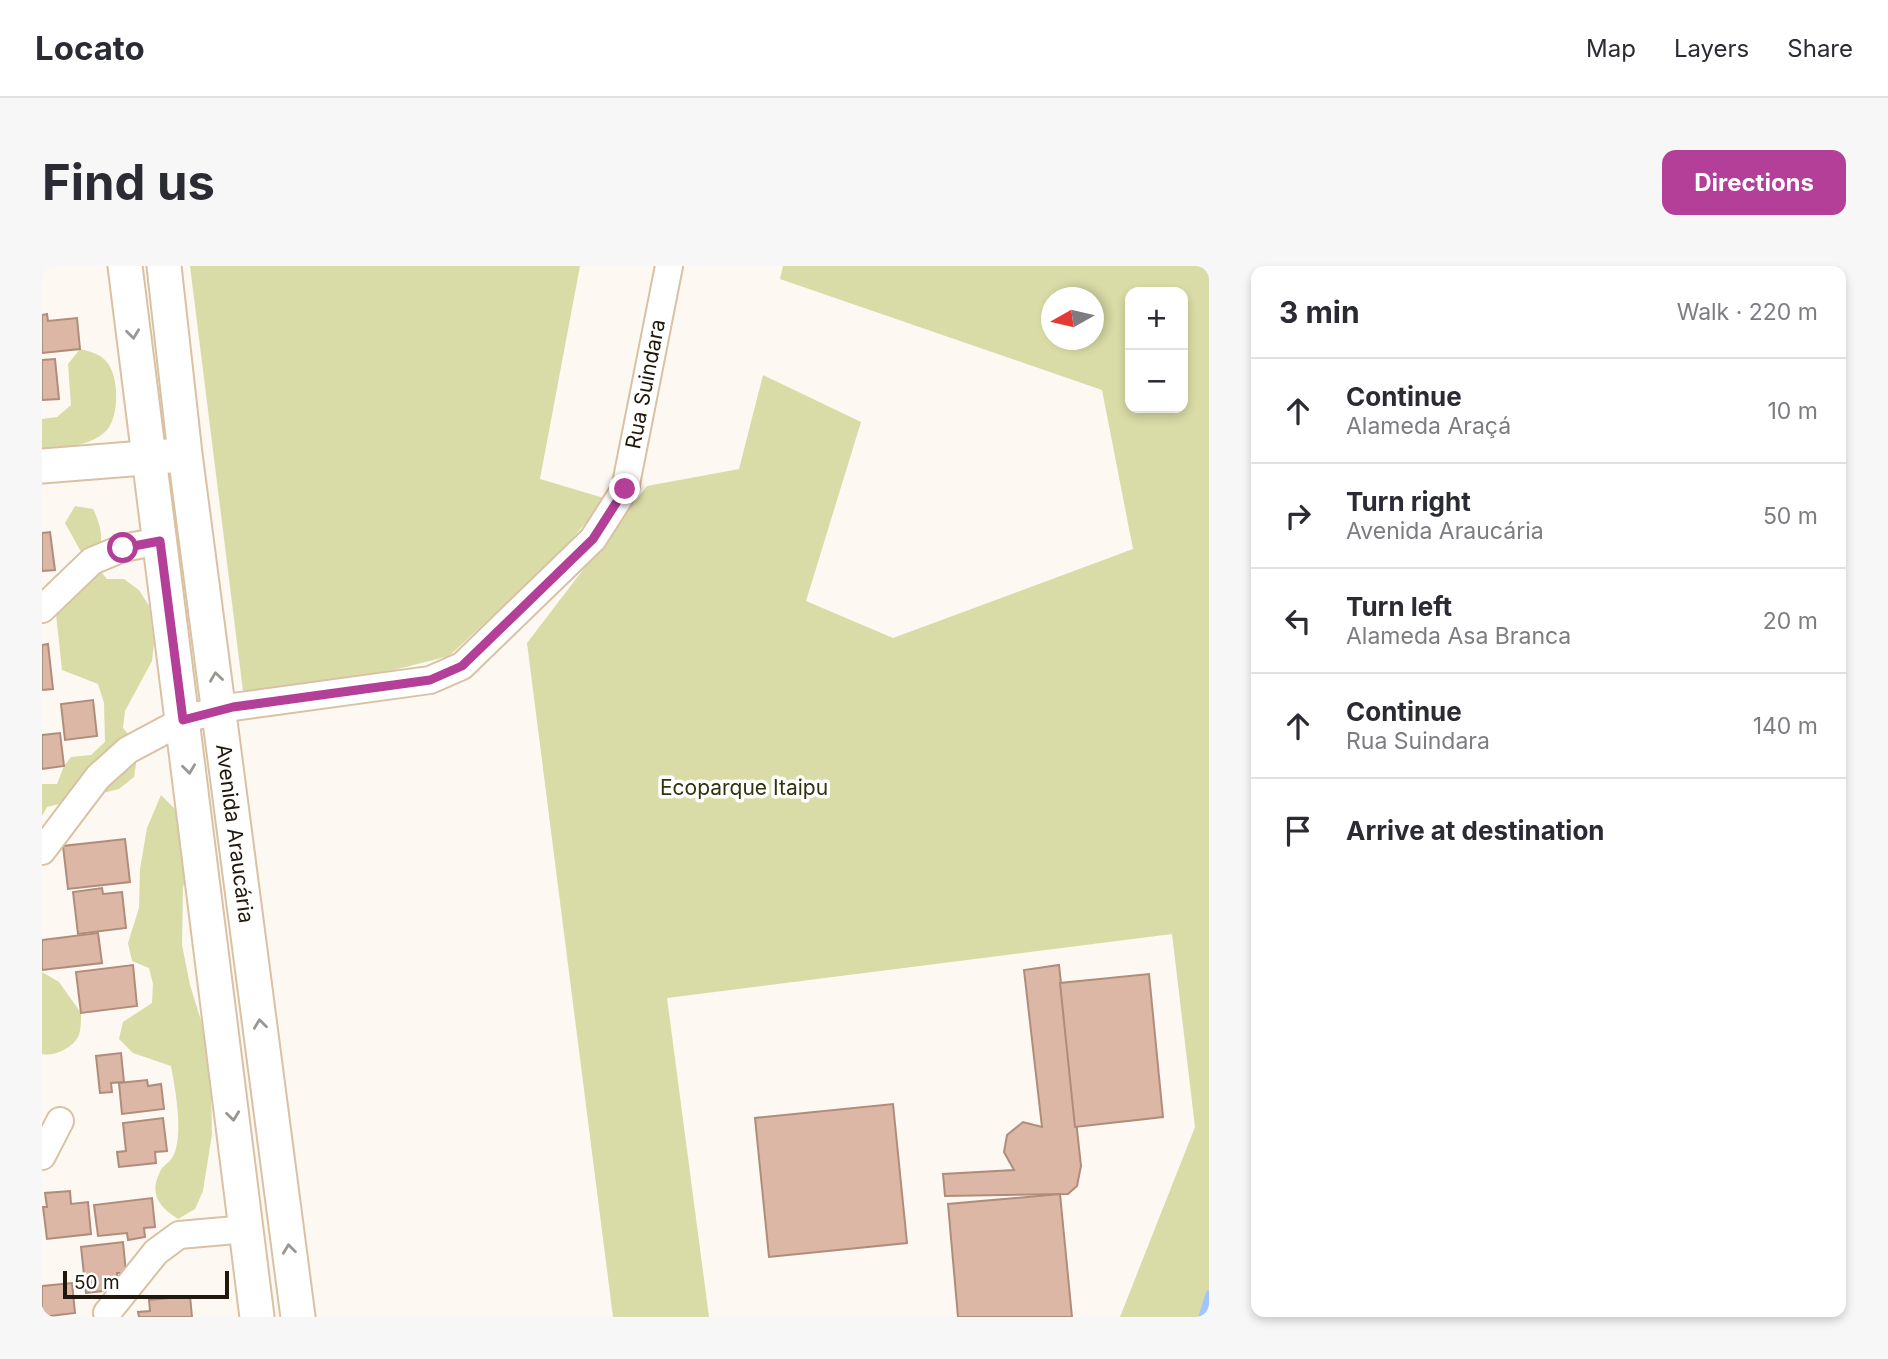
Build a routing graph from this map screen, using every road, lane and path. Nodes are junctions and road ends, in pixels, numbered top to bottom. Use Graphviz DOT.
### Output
graph roads {
  1 [pos="125,266"];
  2 [pos="164,266"];
  3 [pos="669,266"];
  4 [pos="185,454"];
  5 [pos="148,458"];
  6 [pos="42,466"];
  7 [pos="160,541"];
  8 [pos="42,609"];
  9 [pos="227,709"];
  10 [pos="183,720"];
  11 [pos="42,851"];
  12 [pos="61,1121"];
  13 [pos="42,1156"];
  14 [pos="247,1229"];
  15 [pos="107,1313"];
  16 [pos="257,1317"];
  17 [pos="298,1317"];
  1 -- 5 [label="street, Avenida Araucária, one-way"];
  2 -- 4 [label="street, Avenida Araucária"];
  3 -- 9 [label="street, Rua Suindara"];
  4 -- 5 [label="street"];
  9 -- 4 [label="street, Avenida Araucária, one-way"];
  5 -- 6 [label="street"];
  5 -- 7 [label="street, Avenida Araucária"];
  7 -- 8 [label="street"];
  7 -- 10 [label="street, Avenida Araucária"];
  9 -- 10 [label="street, Rua Suindara"];
  17 -- 9 [label="street, Avenida Araucária, one-way"];
  10 -- 11 [label="street, Rua Suindara"];
  10 -- 14 [label="street, Avenida Araucária, one-way"];
  12 -- 13 [label="street"];
  14 -- 15 [label="street"];
  14 -- 16 [label="street, Avenida Araucária"];
}
